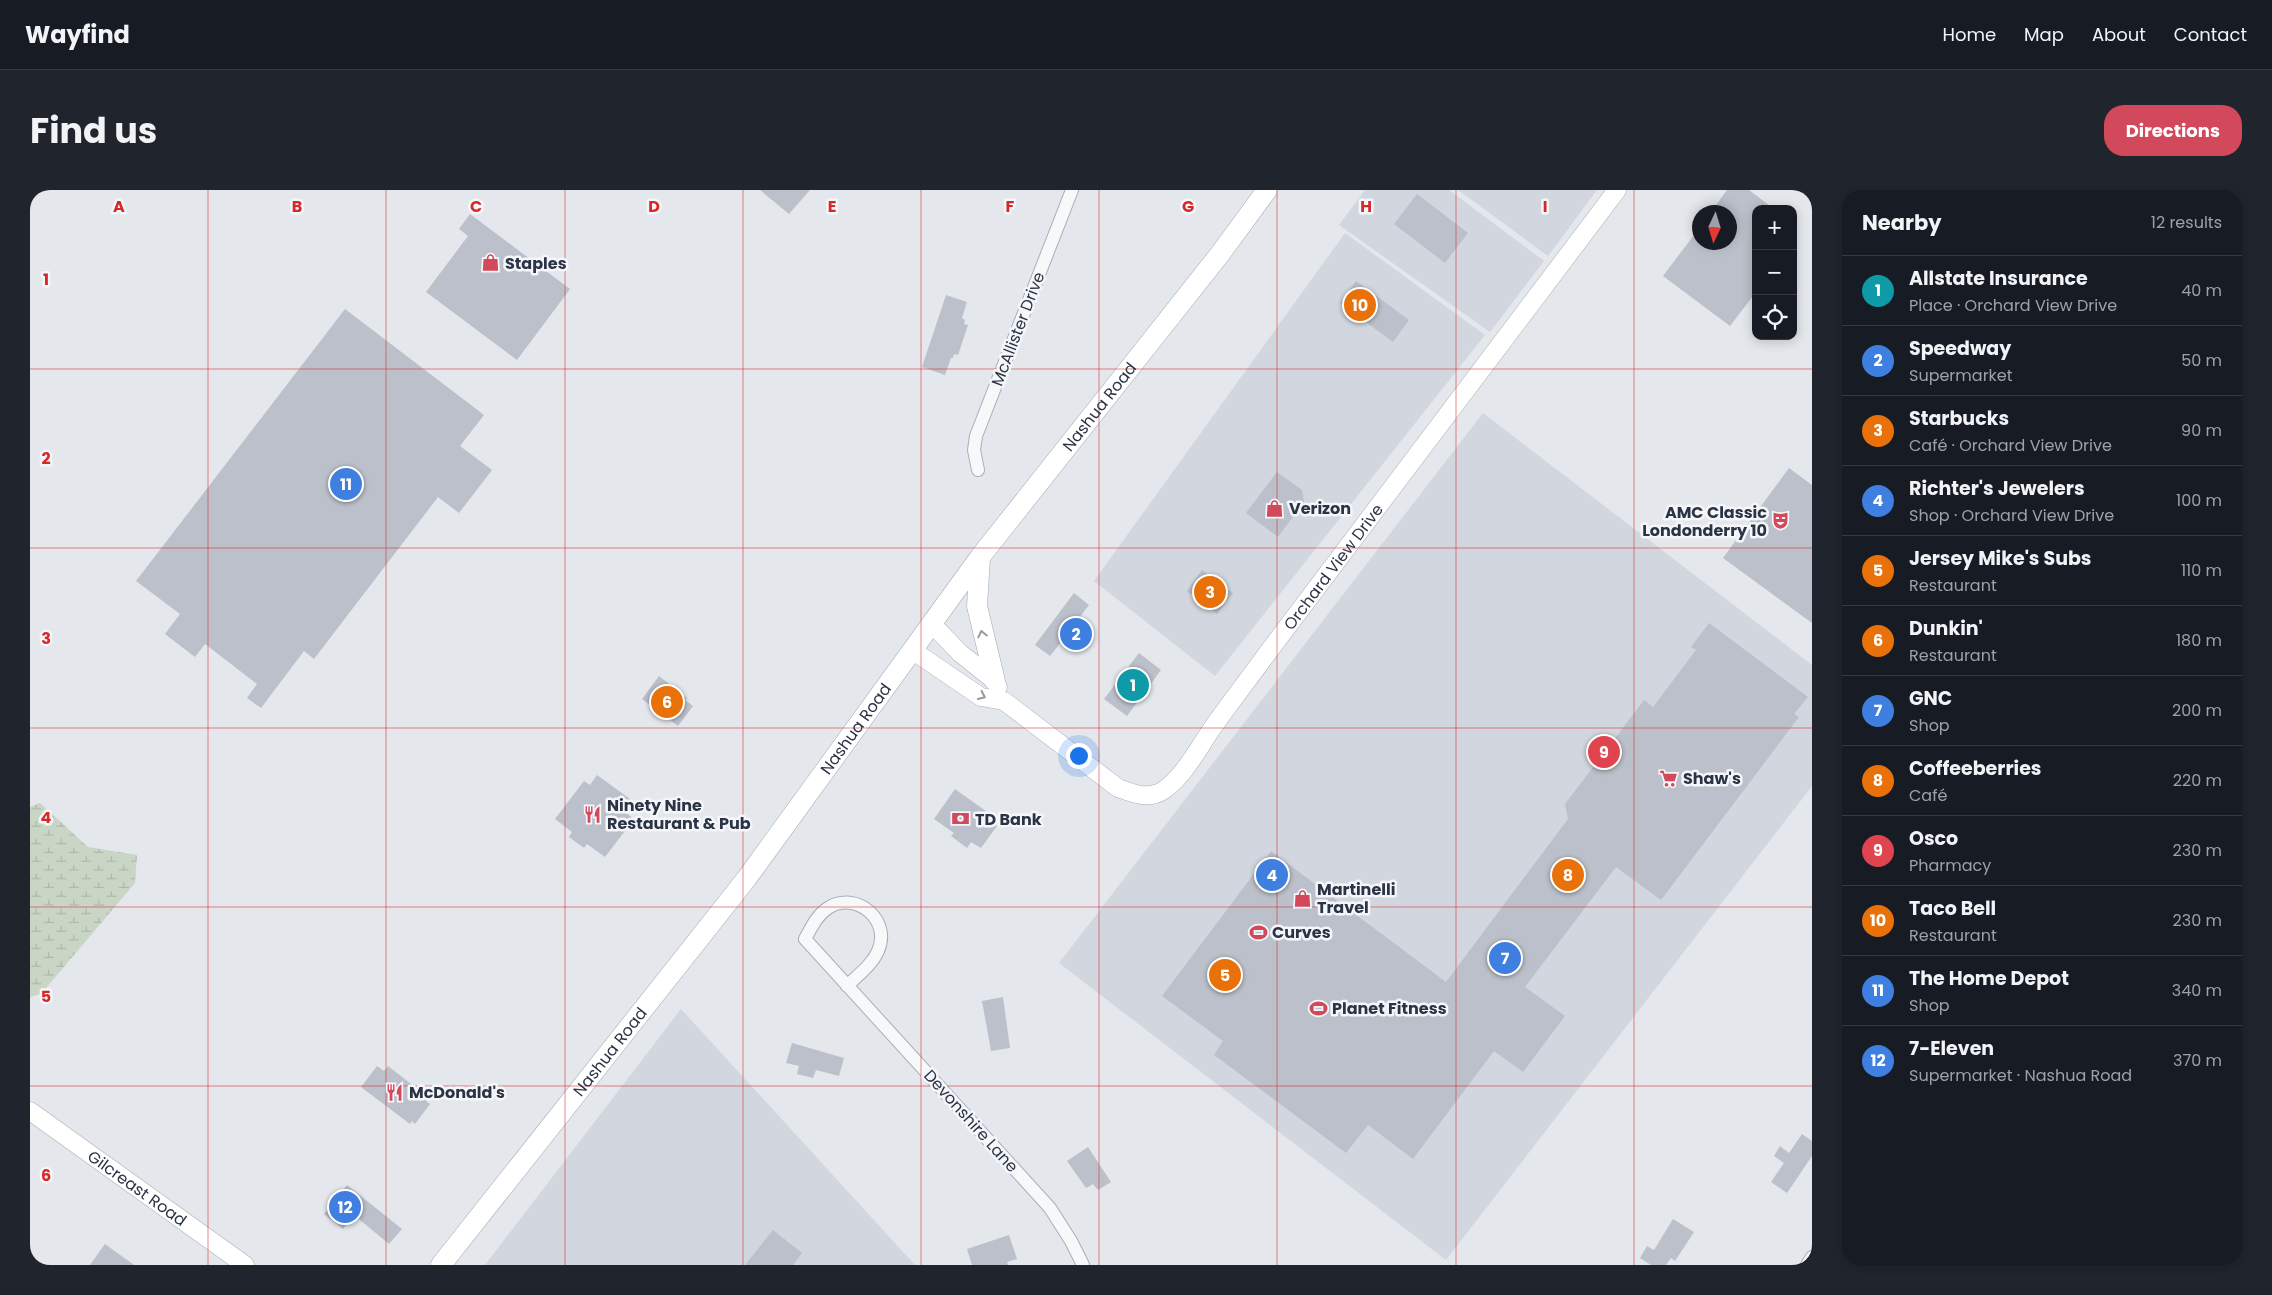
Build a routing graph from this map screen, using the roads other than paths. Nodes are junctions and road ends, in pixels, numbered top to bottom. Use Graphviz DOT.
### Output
graph roads {
  1 [pos="1072,190"];
  2 [pos="1267,190"];
  3 [pos="1617,190"];
  4 [pos="978,470"];
  5 [pos="980,557"];
  6 [pos="932,624"];
  7 [pos="912,650"];
  8 [pos="995,681"];
  9 [pos="1004,701"];
  10 [pos="848,986"];
  11 [pos="30,1110"];
  12 [pos="1812,1257"];
  13 [pos="245,1265"];
  14 [pos="441,1265"];
  15 [pos="1083,1265"];
  16 [pos="1807,1265"];
  1 -- 4 [label="street, McAllister Drive"];
  2 -- 5 [label="main road, Nashua Road"];
  3 -- 9 [label="street, Orchard View Drive"];
  5 -- 6 [label="main road, Nashua Road"];
  8 -- 5 [label="main road, one-way"];
  6 -- 7 [label="main road, Nashua Road"];
  6 -- 8 [label="street, Orchard View Drive"];
  7 -- 9 [label="street, Orchard View Drive, one-way"];
  7 -- 14 [label="main road, Nashua Road"];
  8 -- 9 [label="street, Orchard View Drive"];
  10 -- 10 [label="street, Devonshire Lane"];
  10 -- 15 [label="street, Devonshire Lane"];
  11 -- 13 [label="street, Gilcreast Road"];
  12 -- 16 [label="street"];
}
